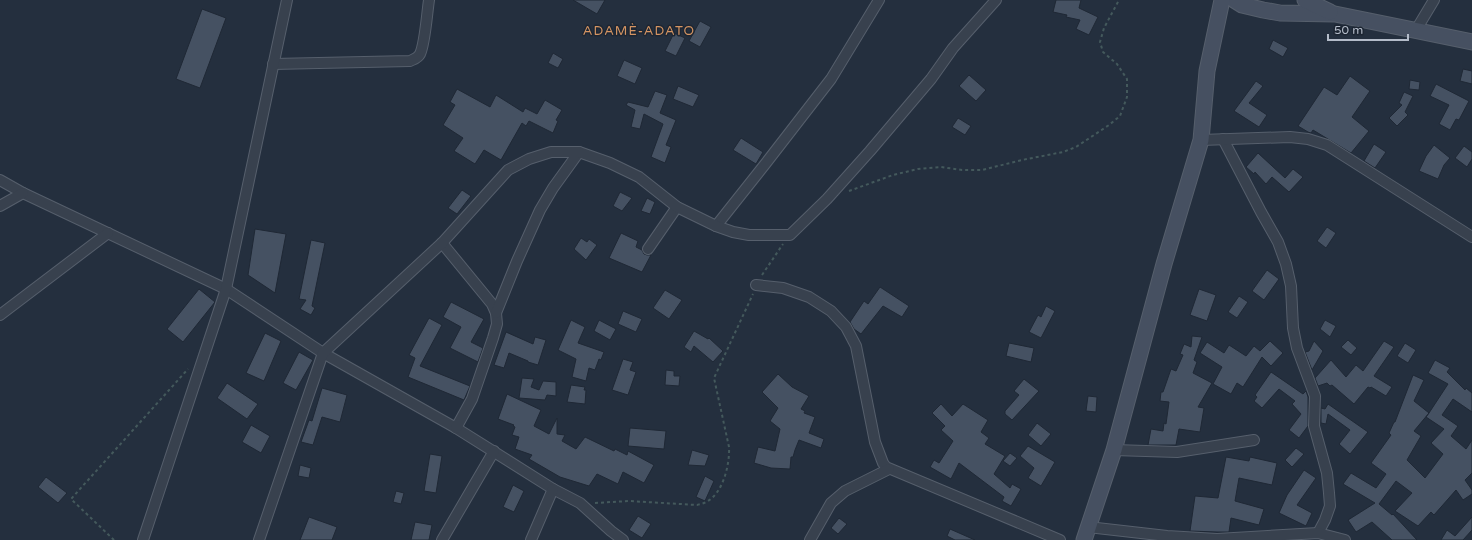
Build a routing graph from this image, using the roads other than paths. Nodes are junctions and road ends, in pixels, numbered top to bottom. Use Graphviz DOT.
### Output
graph roads {
  1 [pos="287,0"];
  2 [pos="429,0"];
  3 [pos="879,0"];
  4 [pos="996,0"];
  5 [pos="1222,0"];
  6 [pos="1234,0"];
  7 [pos="1305,0"];
  8 [pos="1434,0"];
  9 [pos="1335,14"];
  10 [pos="1416,30"];
  11 [pos="1472,42"];
  12 [pos="273,64"];
  13 [pos="1223,139"];
  14 [pos="1201,140"];
  15 [pos="579,152"];
  16 [pos="0,180"];
  17 [pos="23,193"];
  18 [pos="0,206"];
  19 [pos="677,207"];
  20 [pos="716,226"];
  21 [pos="108,233"];
  22 [pos="1472,237"];
  23 [pos="442,244"];
  24 [pos="648,250"];
  25 [pos="756,285"];
  26 [pos="226,289"];
  27 [pos="496,313"];
  28 [pos="0,315"];
  29 [pos="323,352"];
  30 [pos="456,428"];
  31 [pos="1254,440"];
  32 [pos="1114,450"];
  33 [pos="494,451"];
  34 [pos="889,469"];
  35 [pos="553,489"];
  36 [pos="1318,533"];
  37 [pos="1086,534"];
  38 [pos="610,536"];
  39 [pos="143,540"];
  40 [pos="259,540"];
  41 [pos="442,540"];
  42 [pos="530,540"];
  43 [pos="623,540"];
  44 [pos="810,540"];
  45 [pos="1060,540"];
  46 [pos="1345,540"];
  1 -- 12 [label="street"];
  2 -- 12 [label="street"];
  3 -- 20 [label="street"];
  4 -- 20 [label="street"];
  5 -- 14 [label="street"];
  6 -- 9 [label="street"];
  7 -- 9 [label="street"];
  8 -- 10 [label="street"];
  9 -- 10 [label="street"];
  10 -- 11 [label="street"];
  12 -- 26 [label="street"];
  13 -- 14 [label="street"];
  13 -- 22 [label="street"];
  13 -- 36 [label="street"];
  14 -- 32 [label="street"];
  15 -- 19 [label="street"];
  15 -- 23 [label="street"];
  15 -- 27 [label="street"];
  16 -- 17 [label="street"];
  17 -- 18 [label="street"];
  17 -- 21 [label="street"];
  19 -- 20 [label="street"];
  19 -- 24 [label="street"];
  21 -- 26 [label="street"];
  21 -- 28 [label="street"];
  23 -- 27 [label="street"];
  23 -- 29 [label="street"];
  25 -- 34 [label="street"];
  26 -- 29 [label="street"];
  26 -- 39 [label="street"];
  27 -- 30 [label="street"];
  29 -- 30 [label="street"];
  29 -- 40 [label="street"];
  30 -- 33 [label="street"];
  31 -- 32 [label="street"];
  32 -- 37 [label="street"];
  33 -- 35 [label="street"];
  33 -- 41 [label="street"];
  34 -- 44 [label="street"];
  34 -- 45 [label="street"];
  35 -- 38 [label="street"];
  35 -- 42 [label="street"];
  36 -- 37 [label="street"];
  36 -- 46 [label="street"];
  38 -- 43 [label="street"];
}
